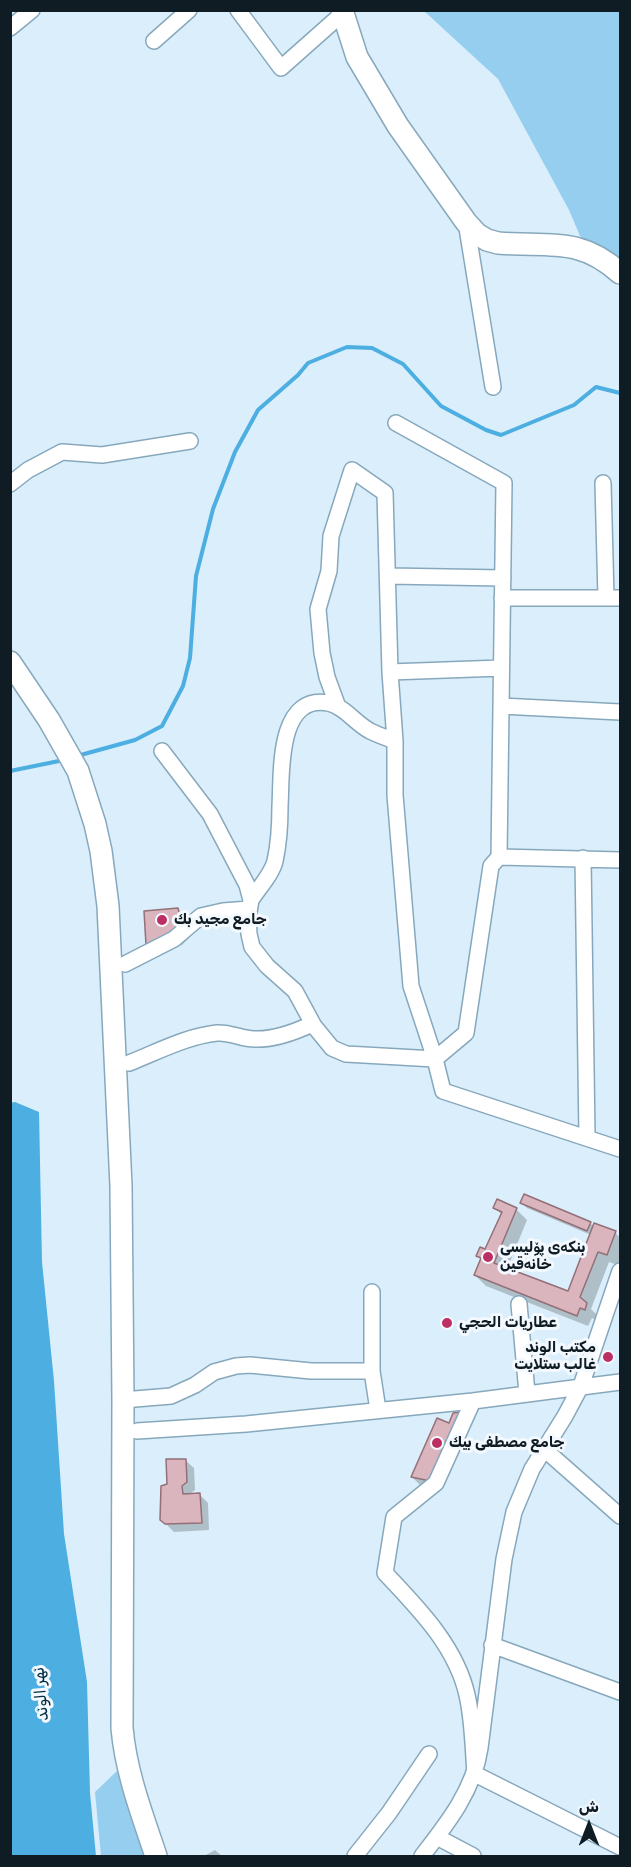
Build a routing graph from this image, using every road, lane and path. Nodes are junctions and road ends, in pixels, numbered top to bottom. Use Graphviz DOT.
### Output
graph roads {
  1 [pos="32,10"];
  2 [pos="189,10"];
  3 [pos="238,10"];
  4 [pos="342,12"];
  5 [pos="10,28"];
  6 [pos="154,41"];
  7 [pos="466,222"];
  8 [pos="621,273"];
  9 [pos="493,387"];
  10 [pos="396,423"];
  11 [pos="190,441"];
  12 [pos="603,483"];
  13 [pos="10,484"];
  14 [pos="389,576"];
  15 [pos="502,578"];
  16 [pos="502,598"];
  17 [pos="613,598"];
  18 [pos="10,662"];
  19 [pos="501,668"];
  20 [pos="390,672"];
  21 [pos="501,706"];
  22 [pos="338,707"];
  23 [pos="621,712"];
  24 [pos="395,741"];
  25 [pos="162,751"];
  26 [pos="87,777"];
  27 [pos="499,857"];
  28 [pos="584,858"];
  29 [pos="621,860"];
  30 [pos="250,905"];
  31 [pos="125,964"];
  32 [pos="312,1024"];
  33 [pos="435,1059"];
  34 [pos="129,1063"];
  35 [pos="587,1137"];
  36 [pos="621,1149"];
  37 [pos="621,1271"];
  38 [pos="372,1292"];
  39 [pos="519,1304"];
  40 [pos="372,1371"];
  41 [pos="621,1382"];
  42 [pos="581,1386"];
  43 [pos="526,1393"];
  44 [pos="130,1399"];
  45 [pos="472,1401"];
  46 [pos="378,1410"];
  47 [pos="130,1431"];
  48 [pos="543,1448"];
  49 [pos="621,1516"];
  50 [pos="492,1645"];
  51 [pos="621,1692"];
  52 [pos="429,1754"];
  53 [pos="475,1774"];
  54 [pos="437,1836"];
  55 [pos="598,1837"];
  56 [pos="621,1847"];
  57 [pos="621,1854"];
  58 [pos="156,1857"];
  59 [pos="171,1857"];
  60 [pos="355,1857"];
  61 [pos="422,1857"];
  62 [pos="473,1857"];
  63 [pos="605,1857"];
  64 [pos="612,1857"];
  1 -- 5 [label="street"];
  2 -- 6 [label="street"];
  3 -- 4 [label="street"];
  4 -- 7 [label="main road"];
  7 -- 8 [label="main road"];
  7 -- 9 [label="street"];
  10 -- 15 [label="street"];
  11 -- 13 [label="street"];
  12 -- 17 [label="street"];
  14 -- 15 [label="street"];
  14 -- 20 [label="street"];
  14 -- 22 [label="street"];
  15 -- 16 [label="street"];
  16 -- 17 [label="street"];
  16 -- 19 [label="street"];
  18 -- 26 [label="main road"];
  19 -- 20 [label="street"];
  19 -- 21 [label="street"];
  20 -- 24 [label="street"];
  21 -- 23 [label="street"];
  21 -- 27 [label="street"];
  22 -- 24 [label="street"];
  22 -- 30 [label="street"];
  24 -- 33 [label="street"];
  25 -- 30 [label="street"];
  26 -- 31 [label="main road"];
  26 -- 44 [label="main road"];
  27 -- 28 [label="street"];
  27 -- 33 [label="street"];
  28 -- 29 [label="street"];
  28 -- 35 [label="street"];
  30 -- 31 [label="street"];
  30 -- 32 [label="street"];
  31 -- 34 [label="main road"];
  32 -- 33 [label="street"];
  32 -- 34 [label="street"];
  33 -- 35 [label="street"];
  34 -- 44 [label="main road"];
  35 -- 36 [label="street"];
  37 -- 42 [label="street"];
  38 -- 40 [label="street"];
  39 -- 43 [label="street"];
  40 -- 44 [label="street"];
  40 -- 46 [label="street"];
  41 -- 42 [label="street"];
  42 -- 43 [label="street"];
  42 -- 48 [label="street"];
  43 -- 45 [label="street"];
  44 -- 47 [label="main road"];
  45 -- 46 [label="street"];
  45 -- 53 [label="street"];
  46 -- 47 [label="street"];
  47 -- 58 [label="main road"];
  47 -- 59 [label="main road"];
  48 -- 49 [label="street"];
  48 -- 50 [label="street"];
  50 -- 51 [label="street"];
  50 -- 53 [label="street"];
  52 -- 60 [label="street"];
  53 -- 54 [label="street"];
  53 -- 55 [label="street"];
  54 -- 61 [label="street"];
  54 -- 62 [label="street"];
  55 -- 56 [label="street"];
  55 -- 63 [label="street"];
  57 -- 64 [label="street"];
}
